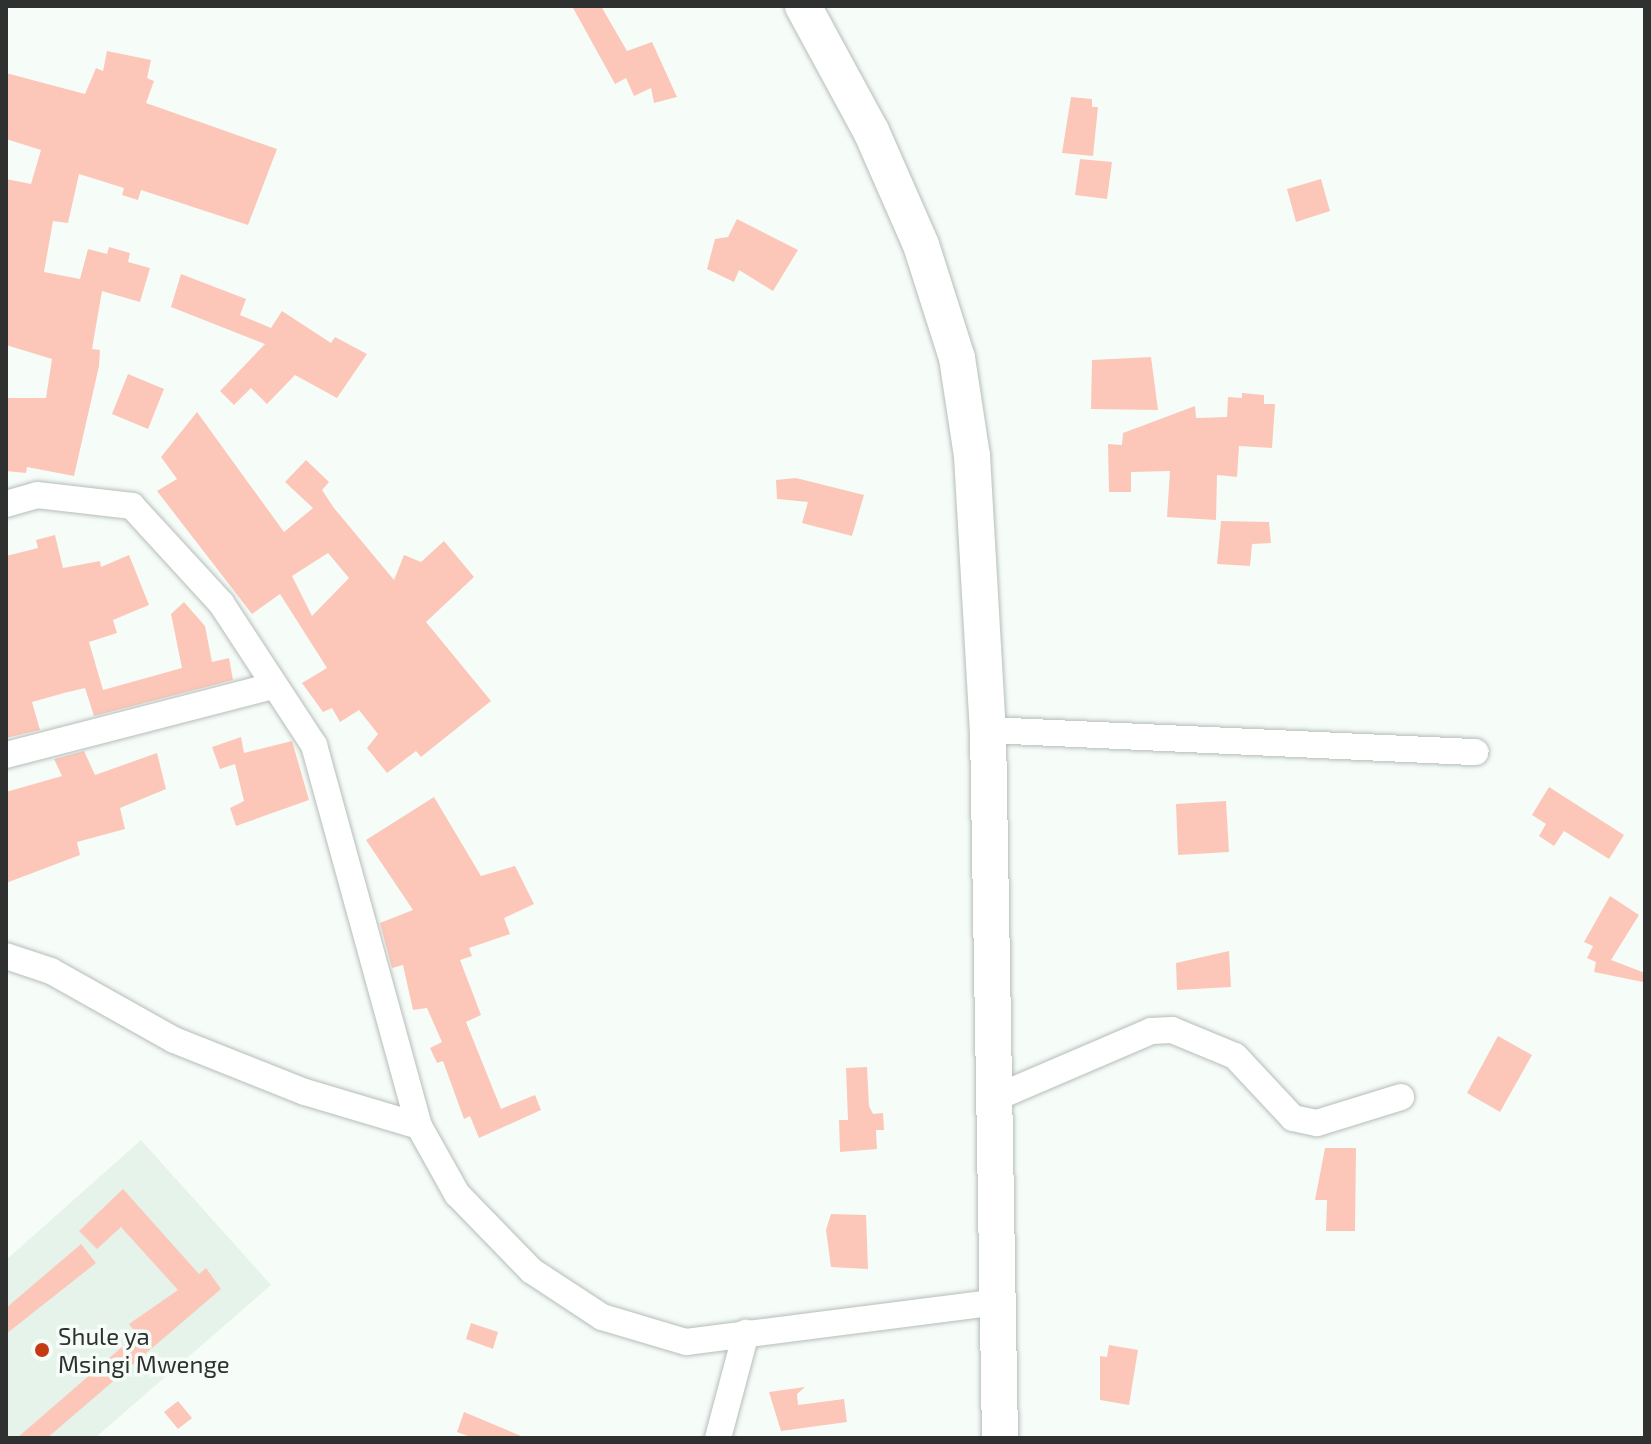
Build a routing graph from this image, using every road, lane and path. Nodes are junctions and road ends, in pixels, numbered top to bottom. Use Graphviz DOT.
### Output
graph roads {
  1 [pos="803,6"];
  2 [pos="6,504"];
  3 [pos="272,686"];
  4 [pos="988,730"];
  5 [pos="1476,752"];
  6 [pos="6,755"];
  7 [pos="6,956"];
  8 [pos="1401,1097"];
  9 [pos="995,1098"];
  10 [pos="419,1126"];
  11 [pos="999,1302"];
  12 [pos="746,1333"];
  13 [pos="718,1438"];
  14 [pos="1000,1438"];
  1 -- 4 [label="highway"];
  2 -- 3 [label="street"];
  3 -- 6 [label="street"];
  3 -- 10 [label="street"];
  4 -- 5 [label="street"];
  4 -- 9 [label="highway"];
  7 -- 10 [label="street"];
  8 -- 9 [label="street"];
  9 -- 11 [label="highway"];
  10 -- 12 [label="street"];
  11 -- 12 [label="street"];
  11 -- 14 [label="highway"];
  12 -- 13 [label="street"];
}
